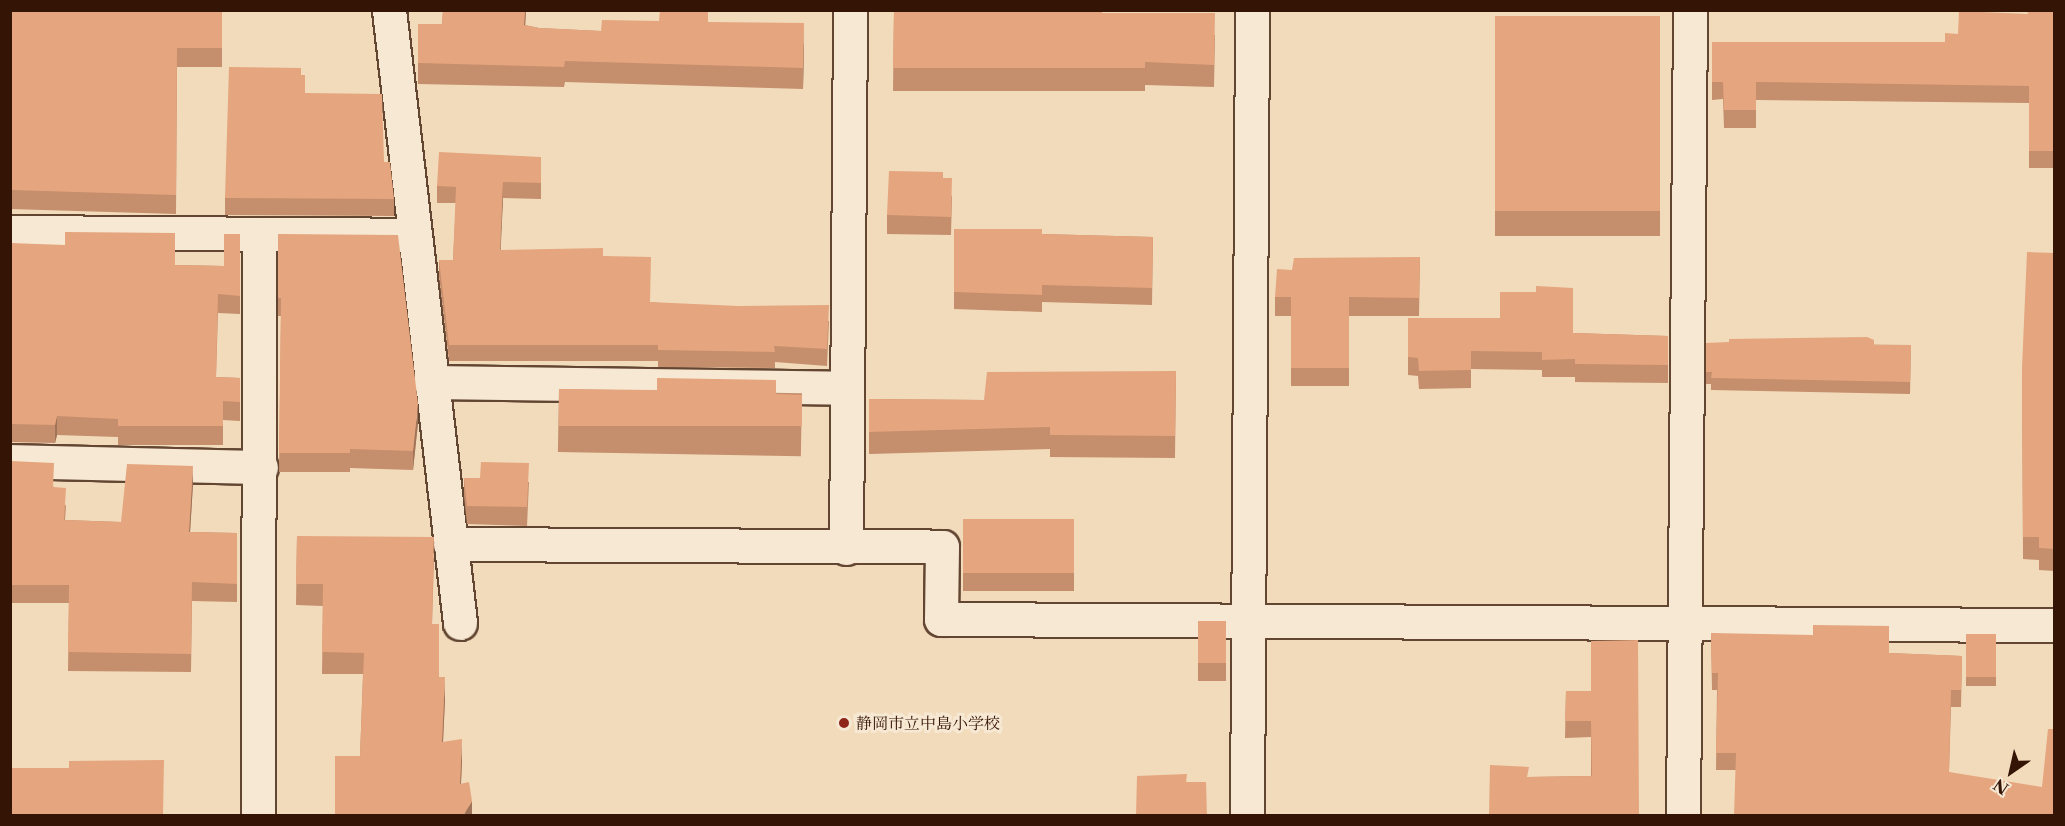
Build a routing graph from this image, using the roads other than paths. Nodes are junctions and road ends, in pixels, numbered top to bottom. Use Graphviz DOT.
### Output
graph roads {
  1 [pos="389,10"];
  2 [pos="850,10"];
  3 [pos="1252,10"];
  4 [pos="1690,10"];
  5 [pos="10,232"];
  6 [pos="259,234"];
  7 [pos="413,235"];
  8 [pos="430,382"];
  9 [pos="847,388"];
  10 [pos="10,460"];
  11 [pos="261,467"];
  12 [pos="450,543"];
  13 [pos="846,548"];
  14 [pos="1248,618"];
  15 [pos="1686,622"];
  16 [pos="460,623"];
  17 [pos="2055,625"];
  18 [pos="258,816"];
  19 [pos="1247,816"];
  20 [pos="1683,816"];
  1 -- 7 [label="street"];
  2 -- 9 [label="street"];
  3 -- 14 [label="street"];
  4 -- 15 [label="street"];
  5 -- 6 [label="street"];
  6 -- 7 [label="street"];
  6 -- 11 [label="street"];
  7 -- 8 [label="street"];
  8 -- 9 [label="street"];
  8 -- 12 [label="street"];
  9 -- 13 [label="street"];
  10 -- 11 [label="street"];
  11 -- 18 [label="street"];
  12 -- 13 [label="street"];
  12 -- 16 [label="street"];
  13 -- 14 [label="street"];
  14 -- 15 [label="street"];
  14 -- 19 [label="street"];
  15 -- 17 [label="street"];
  15 -- 20 [label="street"];
}
